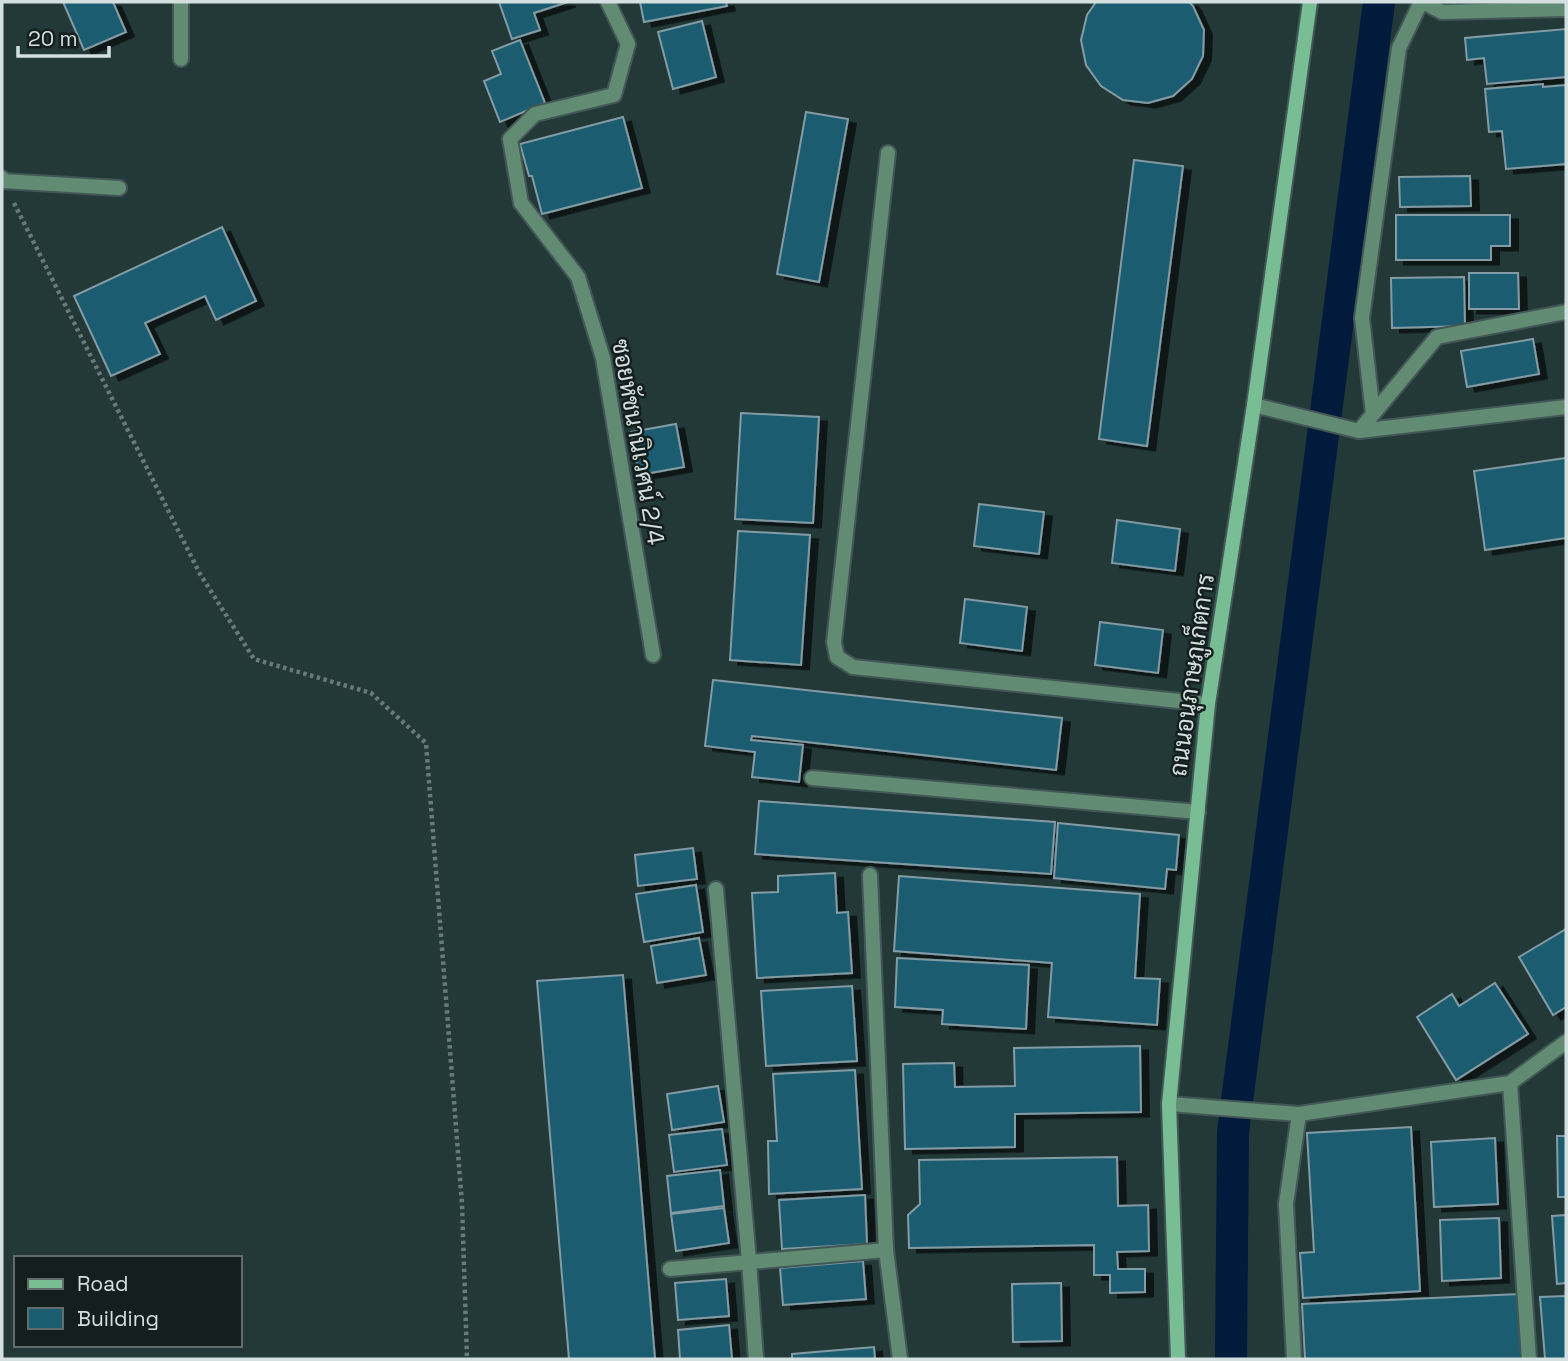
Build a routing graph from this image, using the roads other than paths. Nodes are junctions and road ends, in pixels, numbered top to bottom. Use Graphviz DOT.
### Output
graph roads {
  1 [pos="181,2"];
  2 [pos="608,2"];
  3 [pos="1310,2"];
  4 [pos="1422,2"];
  5 [pos="1566,9"];
  6 [pos="181,59"];
  7 [pos="888,153"];
  8 [pos="3,180"];
  9 [pos="119,188"];
  10 [pos="1566,313"];
  11 [pos="1254,405"];
  12 [pos="1566,407"];
  13 [pos="1373,414"];
  14 [pos="1359,431"];
  15 [pos="653,655"];
  16 [pos="1208,704"];
  17 [pos="812,778"];
  18 [pos="1198,812"];
  19 [pos="870,876"];
  20 [pos="716,889"];
  21 [pos="1566,1042"];
  22 [pos="1510,1083"];
  23 [pos="1168,1104"];
  24 [pos="1299,1114"];
  25 [pos="886,1250"];
  26 [pos="749,1261"];
  27 [pos="670,1269"];
  28 [pos="756,1359"];
  29 [pos="900,1359"];
  30 [pos="1178,1359"];
  31 [pos="1293,1359"];
  32 [pos="1529,1359"];
  1 -- 6 [label="street"];
  2 -- 15 [label="street, ซอยหัชนานิเวศน์ 2/4"];
  3 -- 11 [label="street, ถนนอนุภาษภูเก็ตการ"];
  4 -- 5 [label="street"];
  4 -- 13 [label="street"];
  7 -- 16 [label="street"];
  8 -- 9 [label="street"];
  10 -- 13 [label="street"];
  11 -- 14 [label="street"];
  11 -- 16 [label="street, ถนนอนุภาษภูเก็ตการ"];
  12 -- 14 [label="street"];
  13 -- 14 [label="street"];
  16 -- 18 [label="street, ถนนอนุภาษภูเก็ตการ"];
  17 -- 18 [label="street"];
  18 -- 23 [label="street, ถนนอนุภาษภูเก็ตการ"];
  19 -- 25 [label="street"];
  20 -- 26 [label="street"];
  21 -- 22 [label="street"];
  22 -- 24 [label="street"];
  22 -- 32 [label="street"];
  23 -- 24 [label="street"];
  23 -- 30 [label="street, ถนนอนุภาษภูเก็ตการ"];
  24 -- 31 [label="street"];
  25 -- 26 [label="street"];
  25 -- 29 [label="street"];
  26 -- 27 [label="street"];
  26 -- 28 [label="street"];
}
